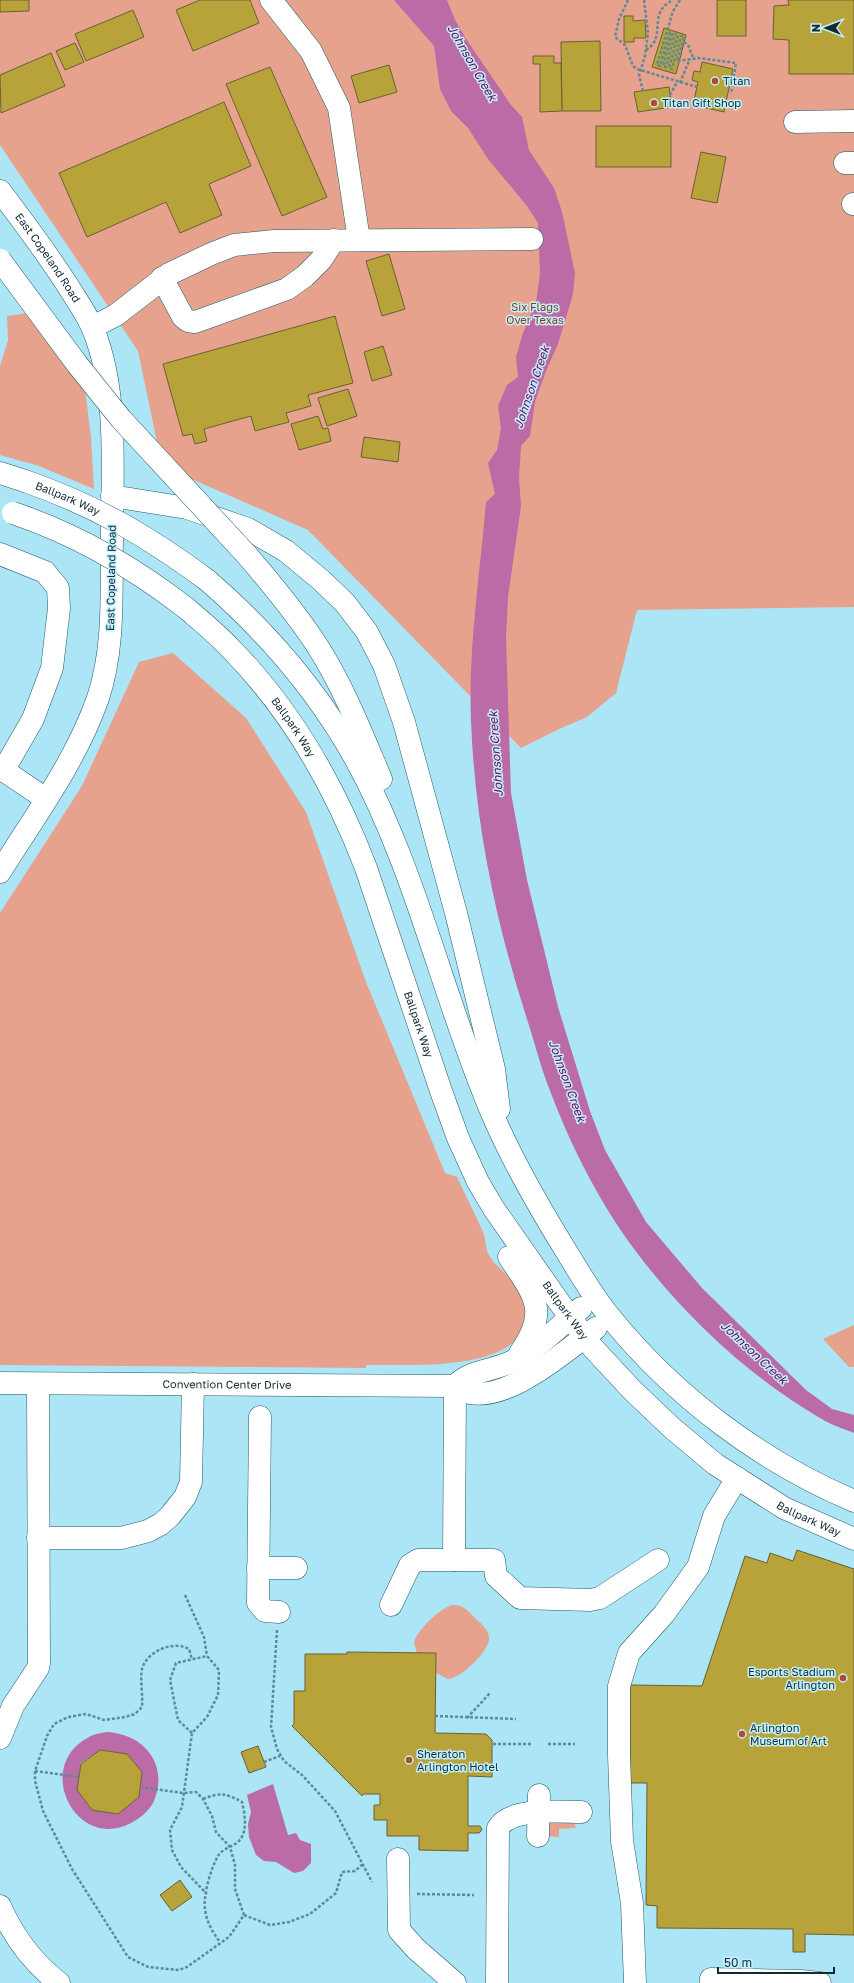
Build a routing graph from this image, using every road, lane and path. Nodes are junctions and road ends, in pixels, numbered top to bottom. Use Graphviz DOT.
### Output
graph roads {
  1 [pos="271,0"];
  2 [pos="628,0"];
  3 [pos="644,0"];
  4 [pos="673,0"];
  5 [pos="680,0"];
  6 [pos="684,42"];
  7 [pos="646,50"];
  8 [pos="694,60"];
  9 [pos="689,61"];
  10 [pos="678,83"];
  11 [pos="697,87"];
  12 [pos="644,91"];
  13 [pos="731,94"];
  14 [pos="670,95"];
  15 [pos="854,121"];
  16 [pos="795,122"];
  17 [pos="0,191"];
  18 [pos="532,239"];
  19 [pos="334,240"];
  20 [pos="360,240"];
  21 [pos="0,260"];
  22 [pos="162,278"];
  23 [pos="93,327"];
  24 [pos="0,473"];
  25 [pos="112,496"];
  26 [pos="6,510"];
  27 [pos="0,554"];
  28 [pos="2,770"];
  29 [pos="46,799"];
  30 [pos="0,872"];
  31 [pos="429,937"];
  32 [pos="504,1140"];
  33 [pos="507,1229"];
  34 [pos="594,1297"];
  35 [pos="571,1317"];
  36 [pos="610,1317"];
  37 [pos="585,1336"];
  38 [pos="514,1360"];
  39 [pos="0,1383"];
  40 [pos="38,1384"];
  41 [pos="193,1384"];
  42 [pos="455,1386"];
  43 [pos="260,1417"];
  44 [pos="756,1450"];
  45 [pos="737,1478"];
  46 [pos="854,1501"];
  47 [pos="38,1538"];
  48 [pos="854,1539"];
  49 [pos="454,1560"];
  50 [pos="658,1560"];
  51 [pos="258,1568"];
  52 [pos="296,1568"];
  53 [pos="185,1595"];
  54 [pos="391,1605"];
  55 [pos="278,1620"];
  56 [pos="207,1656"];
  57 [pos="192,1659"];
  58 [pos="490,1693"];
  59 [pos="435,1716"];
  60 [pos="467,1718"];
  61 [pos="516,1719"];
  62 [pos="192,1733"];
  63 [pos="0,1738"];
  64 [pos="493,1744"];
  65 [pos="532,1744"];
  66 [pos="548,1744"];
  67 [pos="575,1744"];
  68 [pos="280,1756"];
  69 [pos="264,1762"];
  70 [pos="35,1771"];
  71 [pos="79,1777"];
  72 [pos="140,1787"];
  73 [pos="183,1792"];
  74 [pos="203,1799"];
  75 [pos="539,1804"];
  76 [pos="581,1812"];
  77 [pos="538,1836"];
  78 [pos="230,1847"];
  79 [pos="398,1859"];
  80 [pos="363,1864"];
  81 [pos="372,1882"];
  82 [pos="207,1894"];
  83 [pos="398,1894"];
  84 [pos="474,1895"];
  85 [pos="0,1906"];
  86 [pos="244,1915"];
  87 [pos="220,1942"];
  88 [pos="59,1983"];
  89 [pos="454,1983"];
  90 [pos="497,1983"];
  91 [pos="635,1983"];
  92 [pos="711,1983"];
  93 [pos="820,1983"];
  1 -- 20 [label="main road"];
  2 -- 10 [label="path"];
  3 -- 7 [label="path"];
  4 -- 7 [label="path"];
  5 -- 9 [label="path"];
  6 -- 8 [label="path"];
  7 -- 12 [label="path"];
  8 -- 9 [label="path"];
  8 -- 13 [label="path"];
  9 -- 10 [label="path"];
  10 -- 11 [label="path"];
  10 -- 14 [label="path"];
  15 -- 16 [label="main road"];
  17 -- 23 [label="main road, East Copeland Road"];
  18 -- 20 [label="main road"];
  19 -- 20 [label="main road"];
  19 -- 22 [label="main road"];
  19 -- 22 [label="main road"];
  21 -- 31 [label="main road, bridge"];
  22 -- 23 [label="main road"];
  23 -- 25 [label="main road, East Copeland Road"];
  24 -- 31 [label="main road, Ballpark Way, bridge"];
  25 -- 29 [label="main road, East Copeland Road"];
  25 -- 32 [label="main road"];
  26 -- 33 [label="main road, Ballpark Way, bridge"];
  27 -- 28 [label="main road"];
  28 -- 29 [label="main road"];
  29 -- 30 [label="main road, East Copeland Road"];
  31 -- 32 [label="main road, Ballpark Way"];
  32 -- 34 [label="main road, Ballpark Way"];
  33 -- 35 [label="main road, Ballpark Way"];
  33 -- 38 [label="main road"];
  34 -- 35 [label="main road"];
  34 -- 36 [label="main road, Ballpark Way"];
  35 -- 37 [label="main road, Ballpark Way"];
  35 -- 38 [label="main road"];
  36 -- 37 [label="main road, Convention Center Drive"];
  36 -- 44 [label="main road, Ballpark Way"];
  37 -- 42 [label="main road, Convention Center Drive"];
  37 -- 45 [label="main road, Ballpark Way"];
  38 -- 42 [label="main road"];
  39 -- 40 [label="main road, Convention Center Drive"];
  40 -- 41 [label="main road, Convention Center Drive"];
  40 -- 47 [label="main road"];
  41 -- 42 [label="main road, Convention Center Drive"];
  41 -- 47 [label="main road"];
  42 -- 49 [label="main road"];
  43 -- 51 [label="main road"];
  44 -- 45 [label="main road"];
  44 -- 46 [label="main road, Ballpark Way"];
  45 -- 48 [label="main road, Ballpark Way"];
  45 -- 91 [label="main road"];
  47 -- 63 [label="main road"];
  49 -- 50 [label="main road"];
  49 -- 54 [label="main road"];
  51 -- 52 [label="main road"];
  51 -- 55 [label="main road"];
  53 -- 56 [label="path"];
  55 -- 68 [label="path"];
  56 -- 57 [label="path"];
  56 -- 62 [label="path"];
  57 -- 62 [label="path"];
  57 -- 70 [label="path"];
  58 -- 60 [label="path"];
  59 -- 60 [label="path"];
  60 -- 61 [label="path"];
  62 -- 73 [label="path"];
  64 -- 65 [label="path"];
  66 -- 67 [label="path"];
  68 -- 69 [label="path"];
  68 -- 80 [label="path"];
  70 -- 71 [label="path"];
  70 -- 87 [label="path"];
  72 -- 73 [label="path"];
  73 -- 74 [label="path"];
  73 -- 82 [label="path"];
  74 -- 78 [label="path"];
  74 -- 78 [label="path"];
  75 -- 76 [label="main road"];
  75 -- 77 [label="main road"];
  75 -- 90 [label="main road"];
  78 -- 82 [label="path"];
  78 -- 86 [label="path"];
  79 -- 83 [label="main road"];
  80 -- 81 [label="path"];
  80 -- 86 [label="path"];
  82 -- 87 [label="path"];
  83 -- 84 [label="path"];
  83 -- 89 [label="main road"];
  85 -- 88 [label="main road"];
  86 -- 87 [label="path"];
  92 -- 93 [label="main road"];
}
